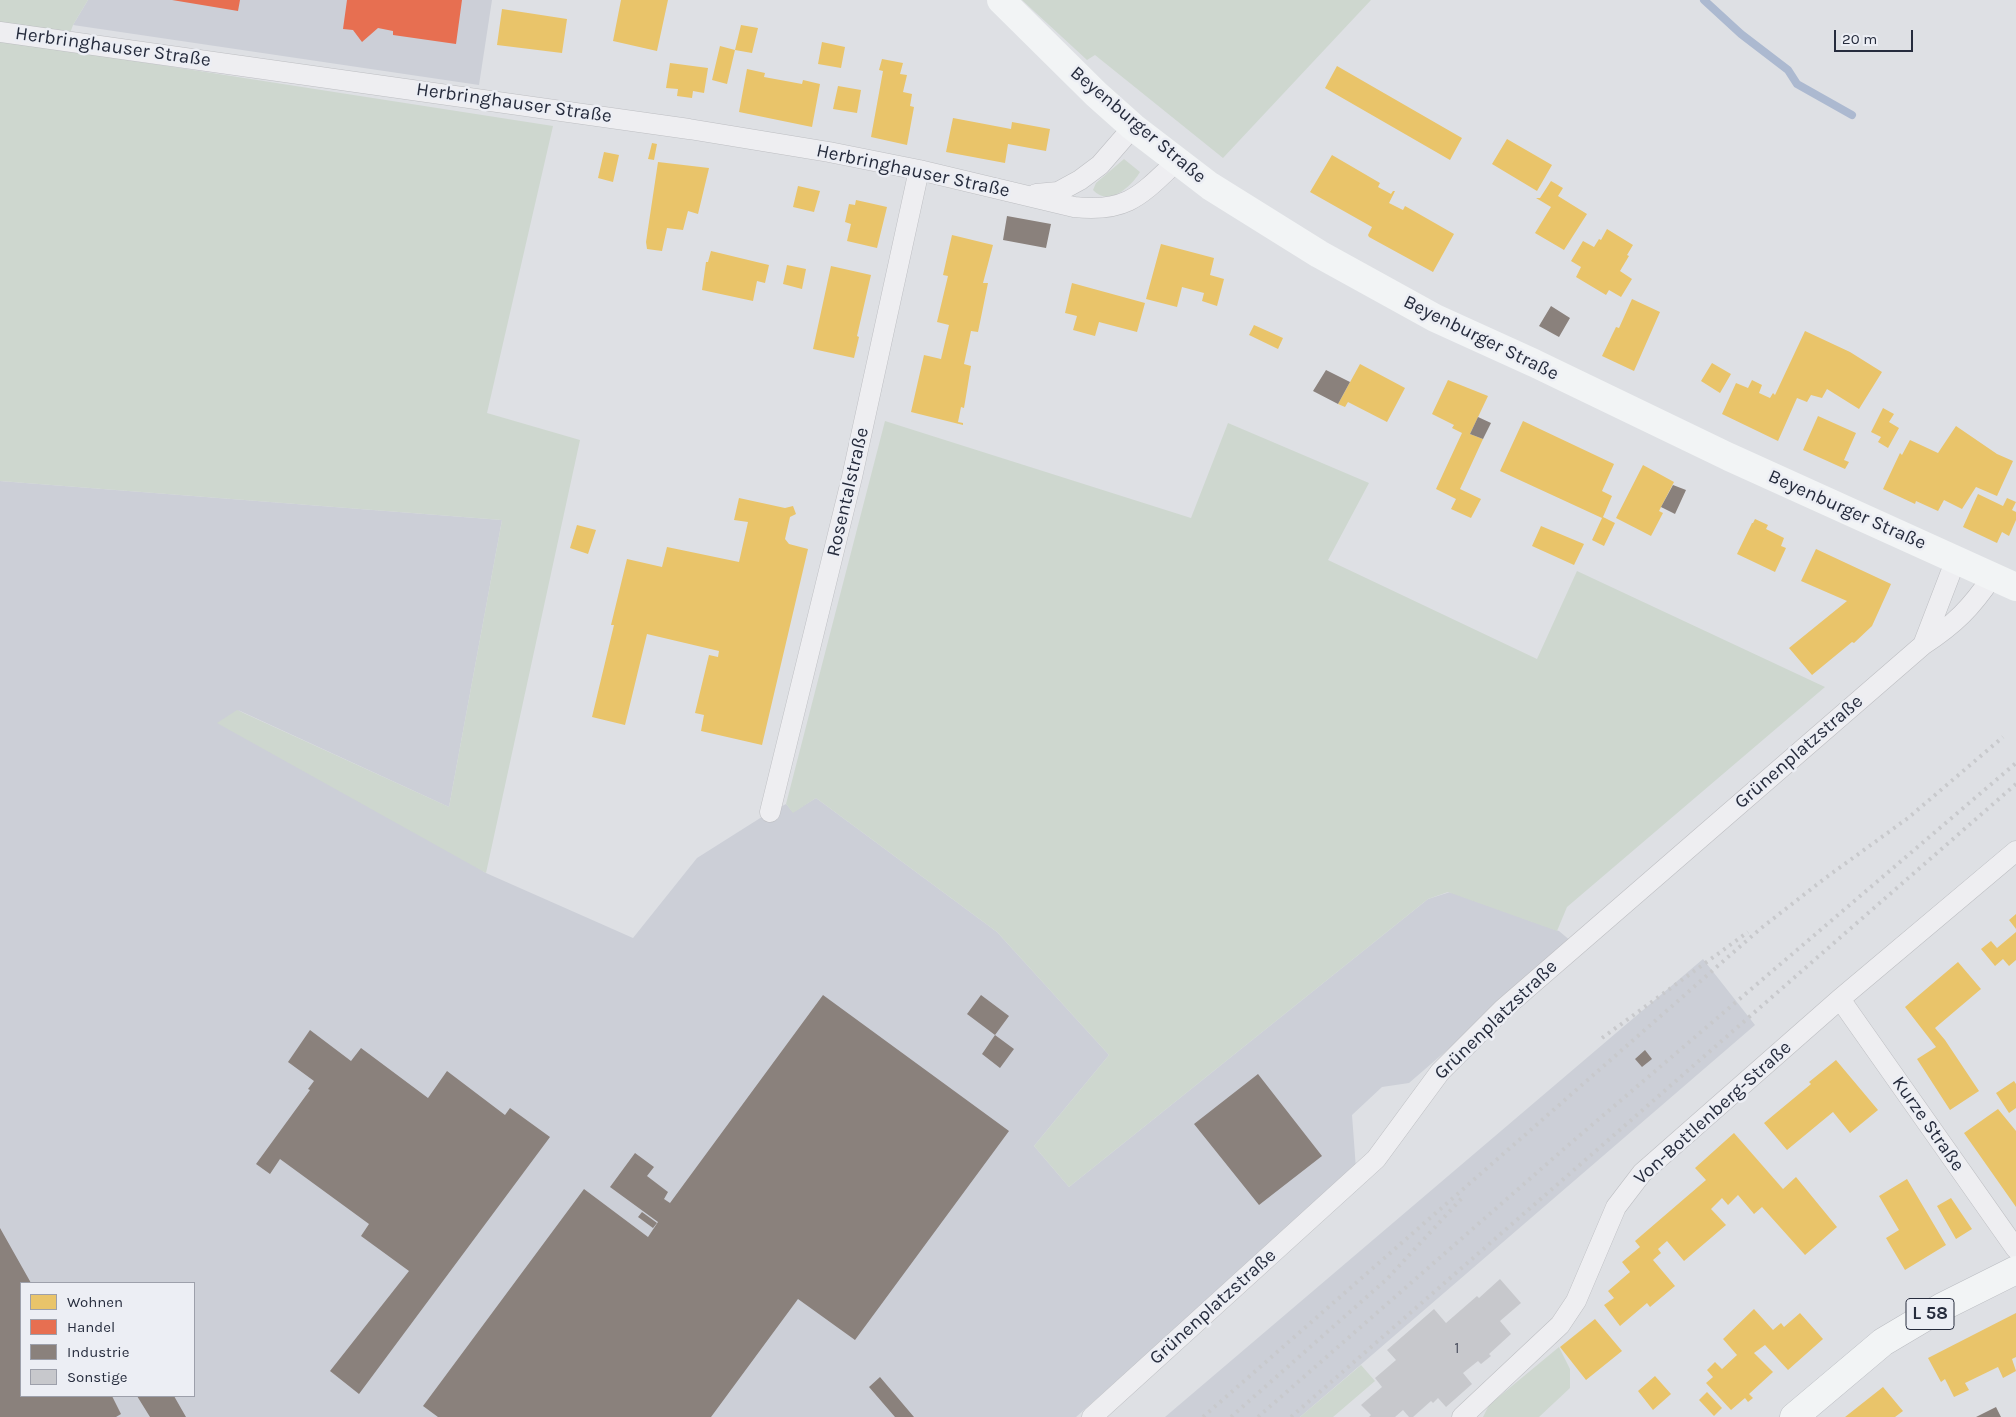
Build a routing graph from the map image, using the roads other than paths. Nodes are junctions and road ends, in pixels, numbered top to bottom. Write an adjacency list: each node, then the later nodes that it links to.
1 (1001, 0): 3 (main road, Beyenburger Straße)
2 (0, 32): 5 (street, Herbringhauser Straße)
3 (1134, 127): 4 (main road, Beyenburger Straße); 6 (street, Herbringhauser Straße)
4 (1177, 161): 6 (street, Herbringhauser Straße); 7 (main road, Beyenburger Straße)
5 (919, 170): 6 (street, Herbringhauser Straße); 10 (street, Rosentalstraße)
6 (1024, 196)
7 (1956, 560): 8 (main road, Beyenburger Straße); 9 (street, Grünenplatzstraße)
8 (2004, 582): 9 (street, Grünenplatzstraße)
9 (1923, 645): 15 (street, Grünenplatzstraße)
10 (770, 812)
11 (2016, 850): 12 (street, Von-Bottlenberg-Straße)
12 (1840, 999): 13 (street, Kurze Straße); 16 (street, Von-Bottlenberg-Straße)
13 (2016, 1249)
14 (2016, 1270): 17 (main road, L 58)
15 (1092, 1417)
16 (1462, 1417)
17 (1794, 1417)

